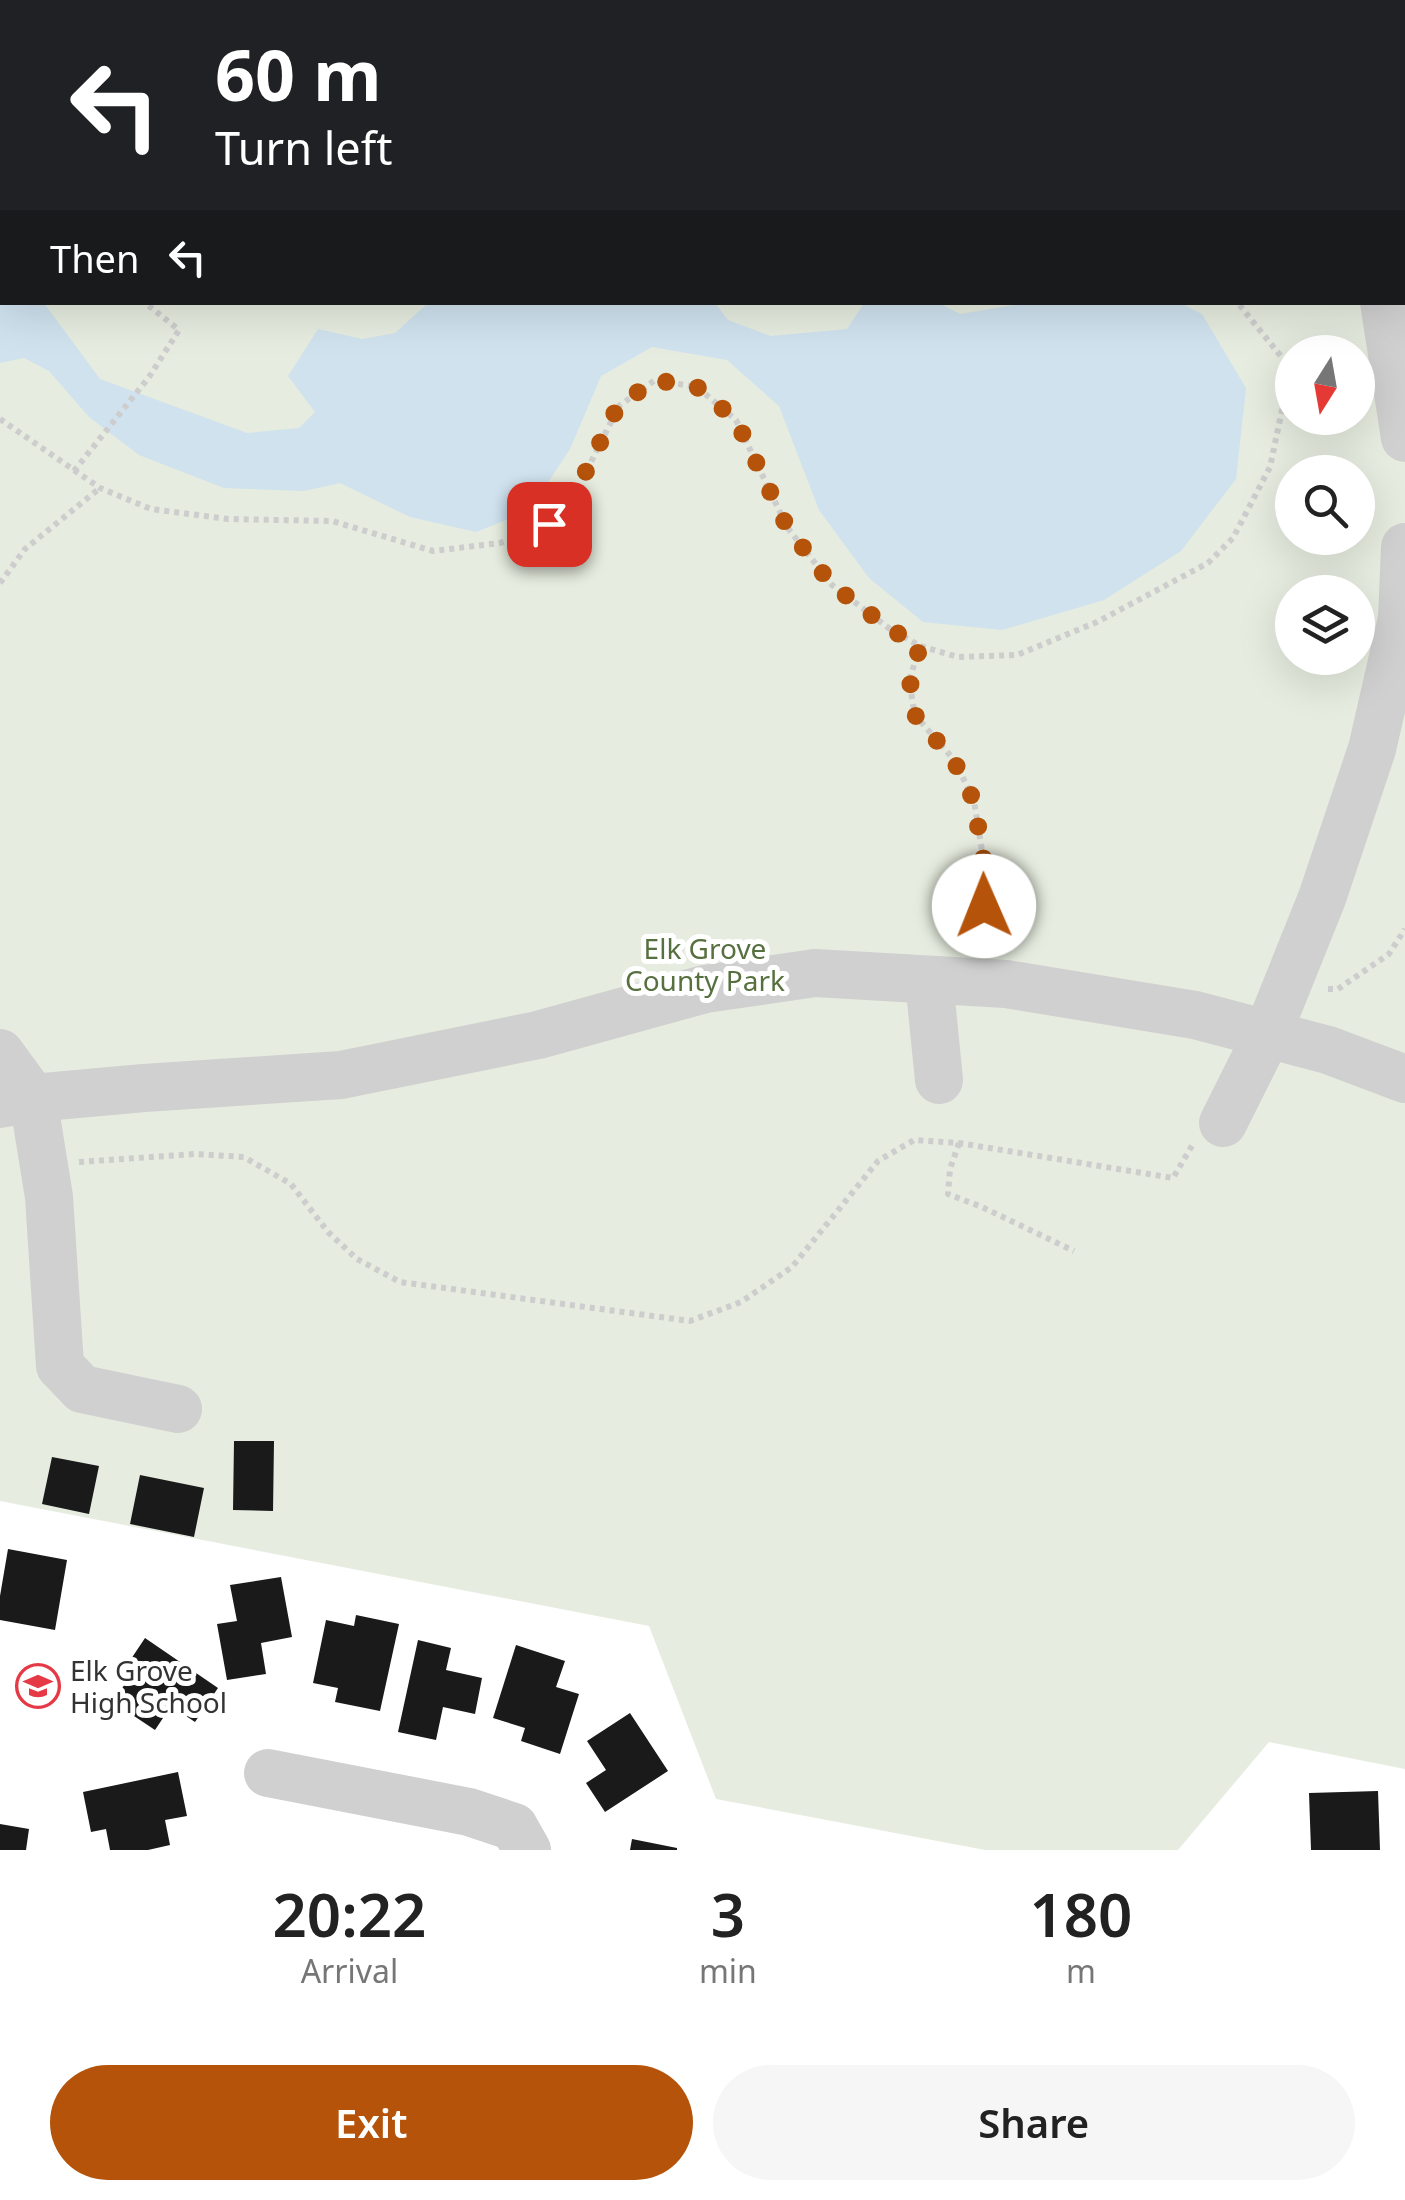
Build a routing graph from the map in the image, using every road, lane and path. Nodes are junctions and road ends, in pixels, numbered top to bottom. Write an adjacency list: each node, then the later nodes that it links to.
1 (148, 305): 6 (path)
2 (1238, 305): 10 (path)
3 (1384, 305): 5 (street)
4 (0, 420): 6 (path)
5 (1405, 438)
6 (74, 471): 7 (path)
7 (100, 488): 9 (path); 10 (path)
8 (1405, 548): 14 (street)
9 (0, 583)
10 (920, 646): 13 (path)
11 (1405, 929): 14 (path)
12 (929, 980): 13 (street); 18 (street); 19 (street)
13 (982, 982): 15 (street)
14 (1286, 986): 15 (street)
15 (1267, 1035): 17 (street); 20 (street)
16 (0, 1053): 19 (street)
17 (1405, 1079)
18 (939, 1080)
19 (16, 1101): 22 (street)
20 (1210, 1129): 21 (path)
21 (959, 1144): 22 (path); 23 (path)
22 (44, 1164): 24 (street)
23 (1074, 1251)
24 (178, 1409)
25 (268, 1773): 26 (street)
26 (527, 1850)

